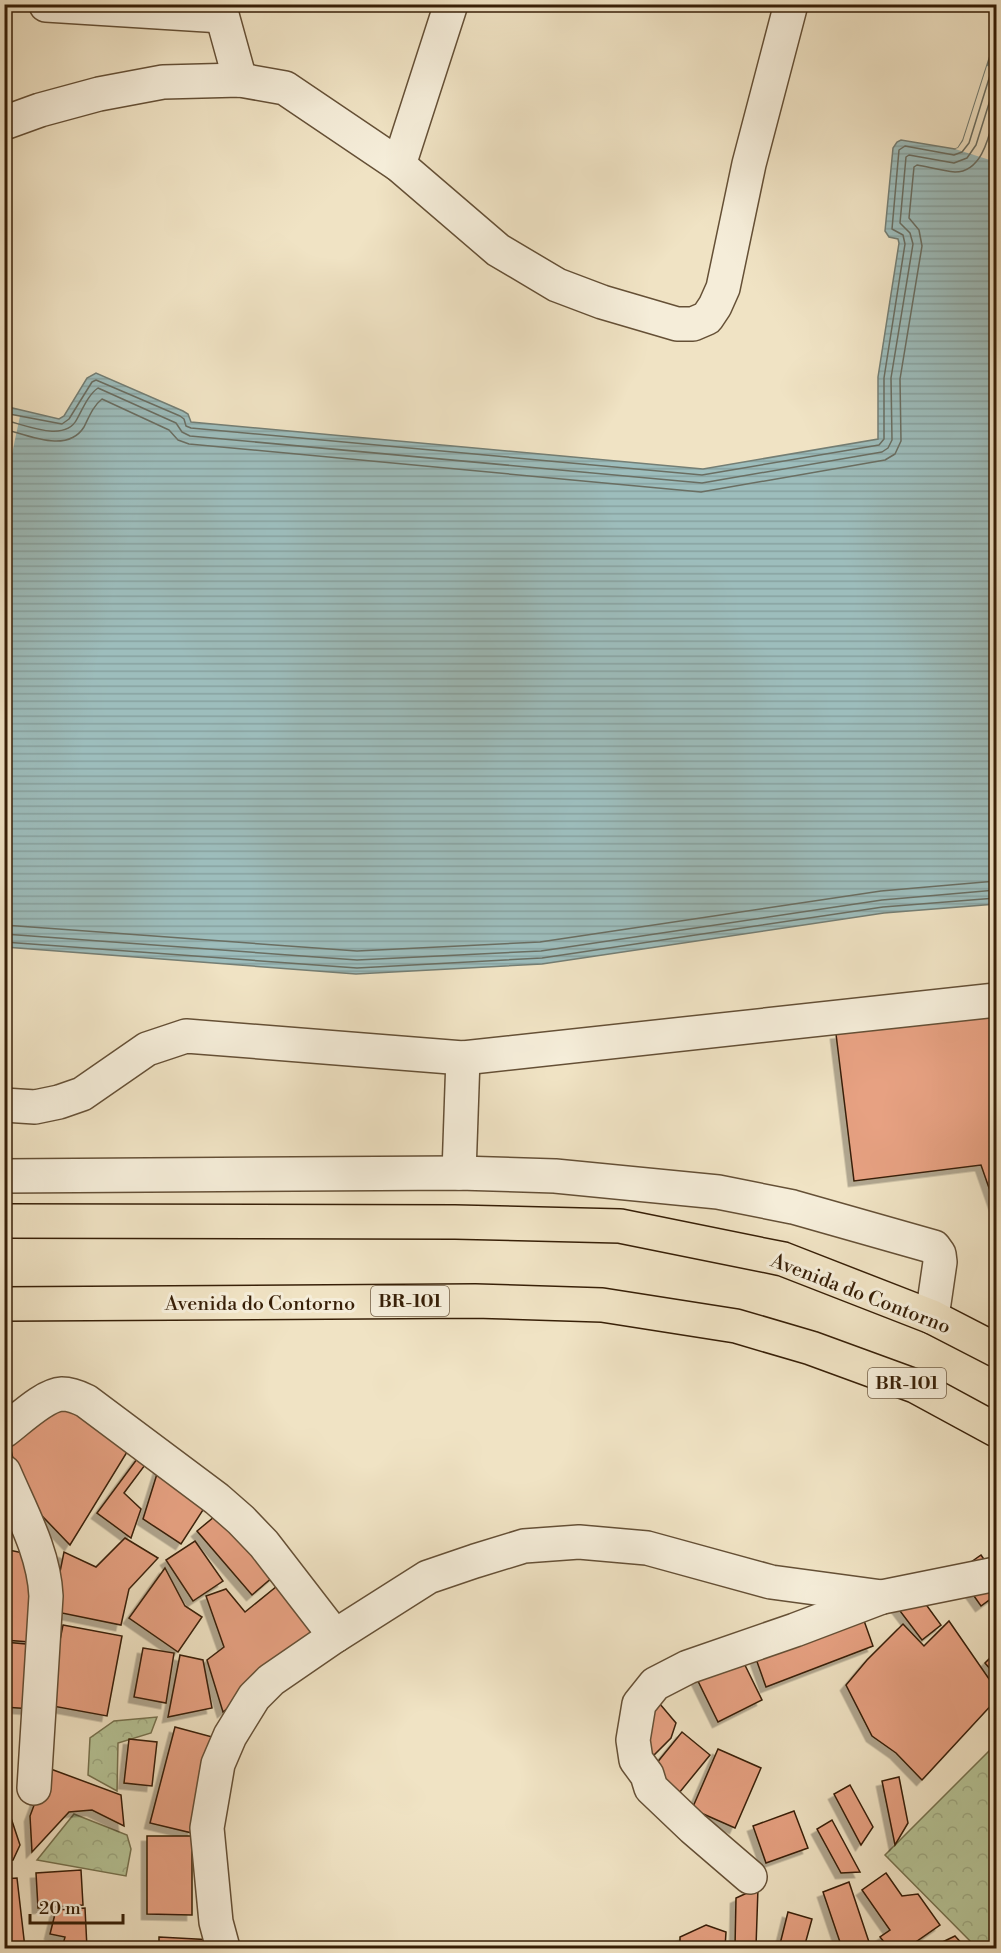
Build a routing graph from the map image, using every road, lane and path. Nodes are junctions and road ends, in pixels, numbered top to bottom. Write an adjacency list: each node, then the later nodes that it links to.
1 (451, 4): 7 (street)
2 (791, 4): 7 (street)
3 (46, 5): 4 (street)
4 (221, 10): 5 (street)
5 (240, 80): 6 (street); 7 (street)
6 (4, 123)
7 (399, 165)
8 (996, 1000): 9 (street)
9 (463, 1058): 10 (street); 11 (street)
10 (4, 1105)
11 (459, 1173): 12 (street); 15 (street)
12 (4, 1176)
13 (4, 1221): 15 (highway, Avenida do Contorno)
14 (4, 1304): 17 (highway, Avenida do Contorno / BR-101)
15 (932, 1317): 16 (highway, Avenida do Contorno)
16 (996, 1350)
17 (996, 1430)
18 (4, 1431): 22 (street)
19 (4, 1472): 23 (street)
20 (996, 1574): 21 (street)
21 (882, 1597): 22 (street); 24 (street)
22 (335, 1636): 25 (street)
23 (34, 1788)
24 (750, 1877)
25 (223, 1948)

